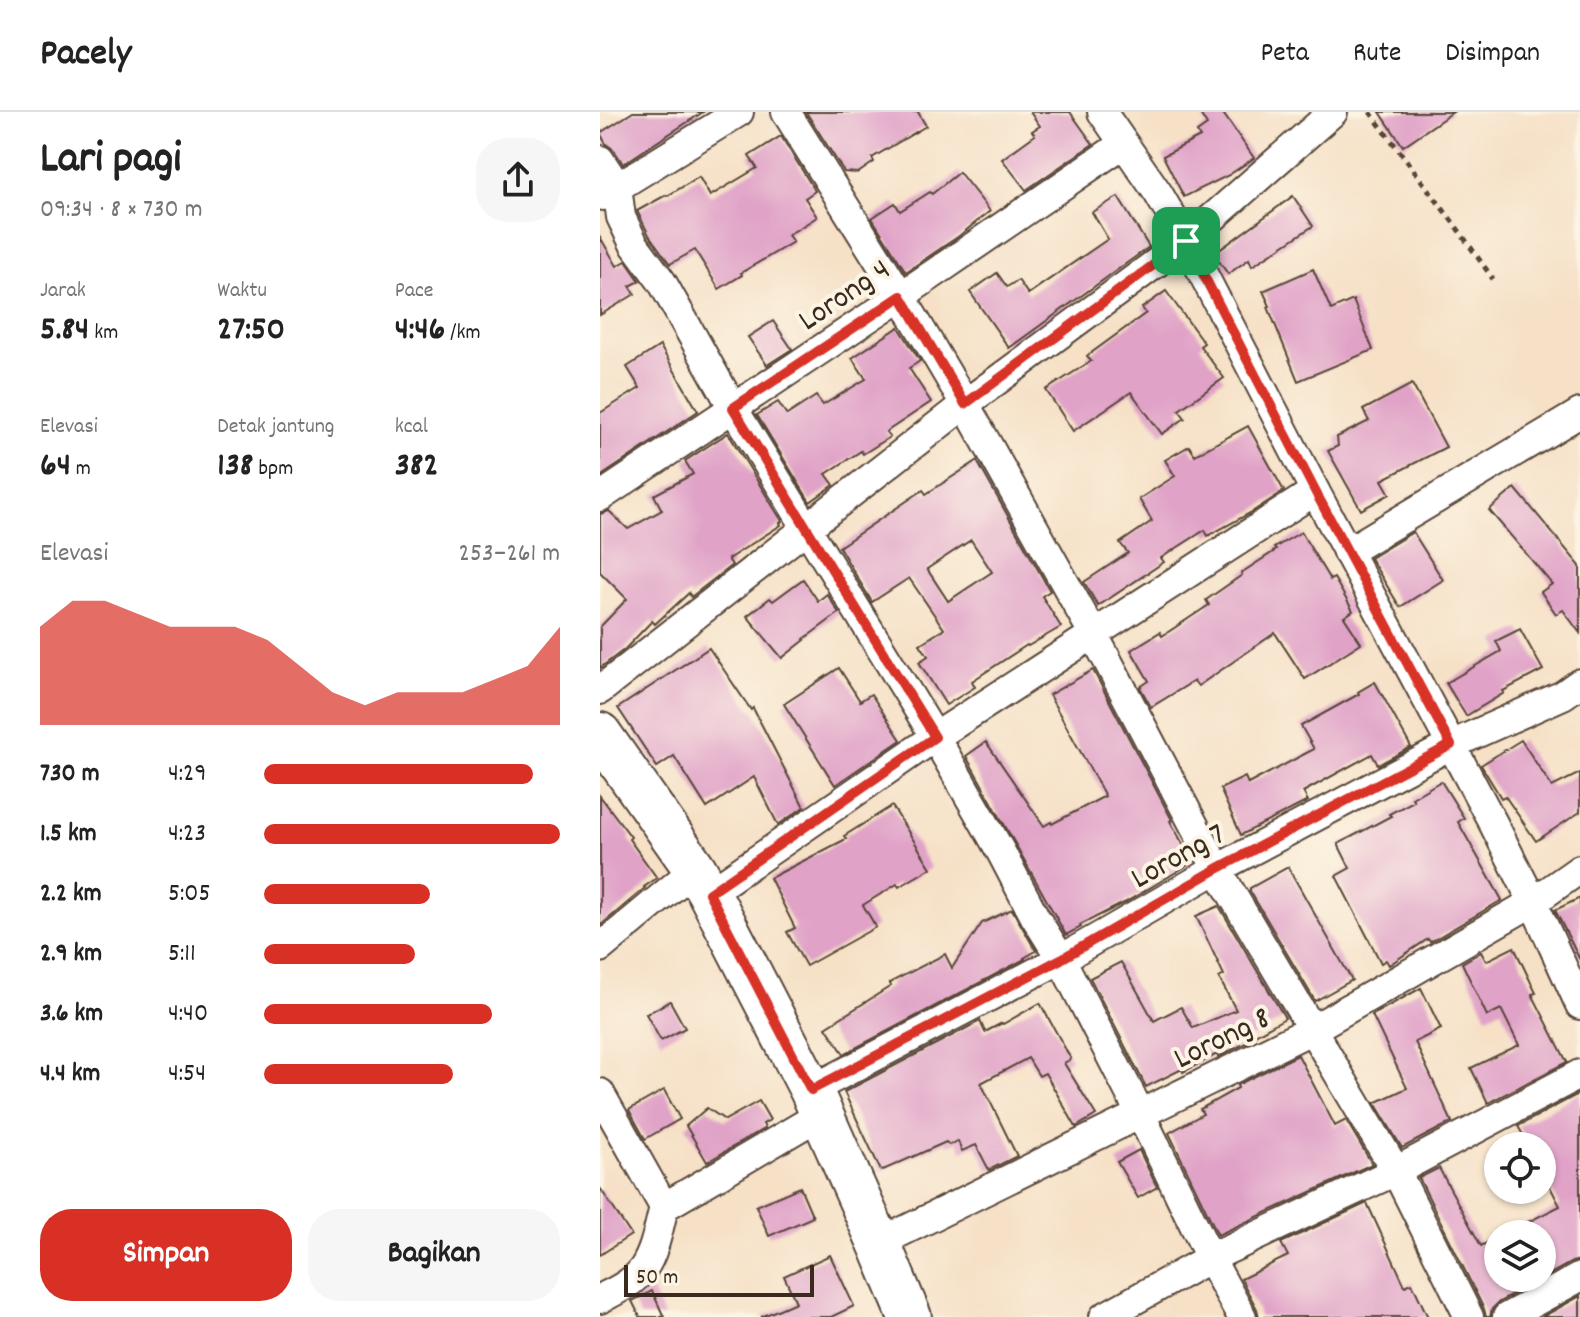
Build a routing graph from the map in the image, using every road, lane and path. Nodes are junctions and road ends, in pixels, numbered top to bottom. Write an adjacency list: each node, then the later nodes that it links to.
1 (739, 112): 8 (street)
2 (786, 112): 11 (street)
3 (1102, 112): 6 (street)
4 (1333, 112): 9 (street)
5 (1370, 112): 10 (path)
6 (1123, 144): 9 (street); 11 (street, Lorong 4)
7 (600, 160): 8 (street)
8 (608, 192): 13 (street)
9 (1186, 241): 12 (street); 15 (street)
10 (1493, 279)
11 (901, 296): 12 (street); 13 (street, Lorong 4)
12 (965, 404): 17 (street); 19 (street)
13 (733, 408): 16 (street, Lorong 4); 17 (street)
14 (1580, 413): 18 (street)
15 (1315, 491): 18 (street); 19 (street)
16 (600, 497)
17 (807, 529): 21 (street); 23 (street)
18 (1347, 552): 24 (street)
19 (1094, 635): 23 (street); 25 (street)
20 (1580, 683): 24 (street, Lorong 7)
21 (600, 690)
22 (600, 734): 27 (main road)
23 (935, 737): 27 (street); 30 (street)
24 (1451, 745): 25 (street, Lorong 7); 28 (street)
25 (1217, 869): 30 (street, Lorong 7); 32 (street)
26 (1580, 869): 28 (street, Lorong 8)
27 (702, 881): 29 (street); 35 (main road)
28 (1533, 902): 31 (street); 32 (street, Lorong 8)
29 (600, 948)
30 (1061, 959): 35 (street, Lorong 7); 36 (street)
31 (1580, 1005)
32 (1313, 1029): 36 (street, Lorong 8); 37 (street)
33 (1580, 1074): 37 (street)
34 (600, 1093): 38 (street)
35 (815, 1102): 38 (street, Lorong 7); 39 (main road)
36 (1140, 1113): 39 (street, Lorong 8); 40 (street)
37 (1396, 1171): 40 (street); 46 (street)
38 (664, 1207): 42 (street)
39 (879, 1243): 43 (main road)
40 (1210, 1258): 44 (street); 45 (street)
41 (1580, 1277): 47 (street)
42 (600, 1299)
43 (910, 1317)
44 (1104, 1317)
45 (1242, 1317)
46 (1469, 1317)
47 (1507, 1317)

